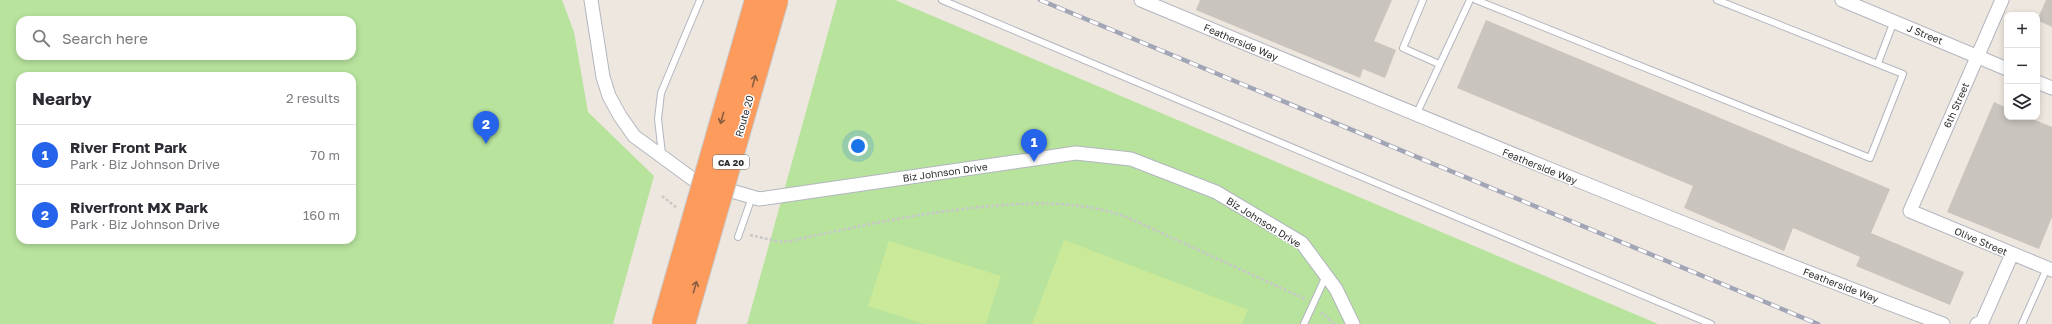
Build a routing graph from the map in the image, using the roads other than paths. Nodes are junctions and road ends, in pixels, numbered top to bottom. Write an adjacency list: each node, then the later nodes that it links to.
1 (591, 0): 21 (street, Biz Johnson Drive)
2 (700, 0): 21 (lane)
3 (756, 0): 28 (highway, Route 20 / CA 20, one-way to 28, bridge)
4 (777, 0): 29 (highway, Route 20 / CA 20, one-way to 4, bridge)
5 (942, 0): 32 (lane)
6 (1140, 0): 20 (street, Featherside Way)
7 (1423, 0): 16 (lane)
8 (1470, 0): 16 (lane)
9 (1476, 0): 15 (lane)
10 (1717, 0): 15 (lane)
11 (1842, 0): 13 (street, J Street)
12 (2002, 0): 14 (street, 6th Street)
13 (1894, 21): 14 (street, J Street); 15 (lane)
14 (1977, 56): 17 (street, J Street); 23 (street, 6th Street)
15 (1878, 63)
16 (1439, 64): 20 (lane)
17 (2004, 68)
18 (2040, 83): 19 (street)
19 (2052, 88)
20 (1416, 115): 33 (street, Featherside Way)
21 (662, 157): 22 (street, Biz Johnson Drive)
22 (752, 197): 24 (lane); 27 (street, Biz Johnson Drive)
23 (1910, 211): 25 (street, Olive Street)
24 (739, 234)
25 (2012, 254): 26 (street, Olive Street); 34 (street)
26 (2051, 269): 35 (lane)
27 (1326, 276): 30 (lane); 31 (street, Biz Johnson Drive)
28 (663, 324)
29 (684, 324)
30 (1304, 324)
31 (1353, 324)
32 (1712, 324)
33 (1943, 324)
34 (1977, 324)
35 (2022, 324)

